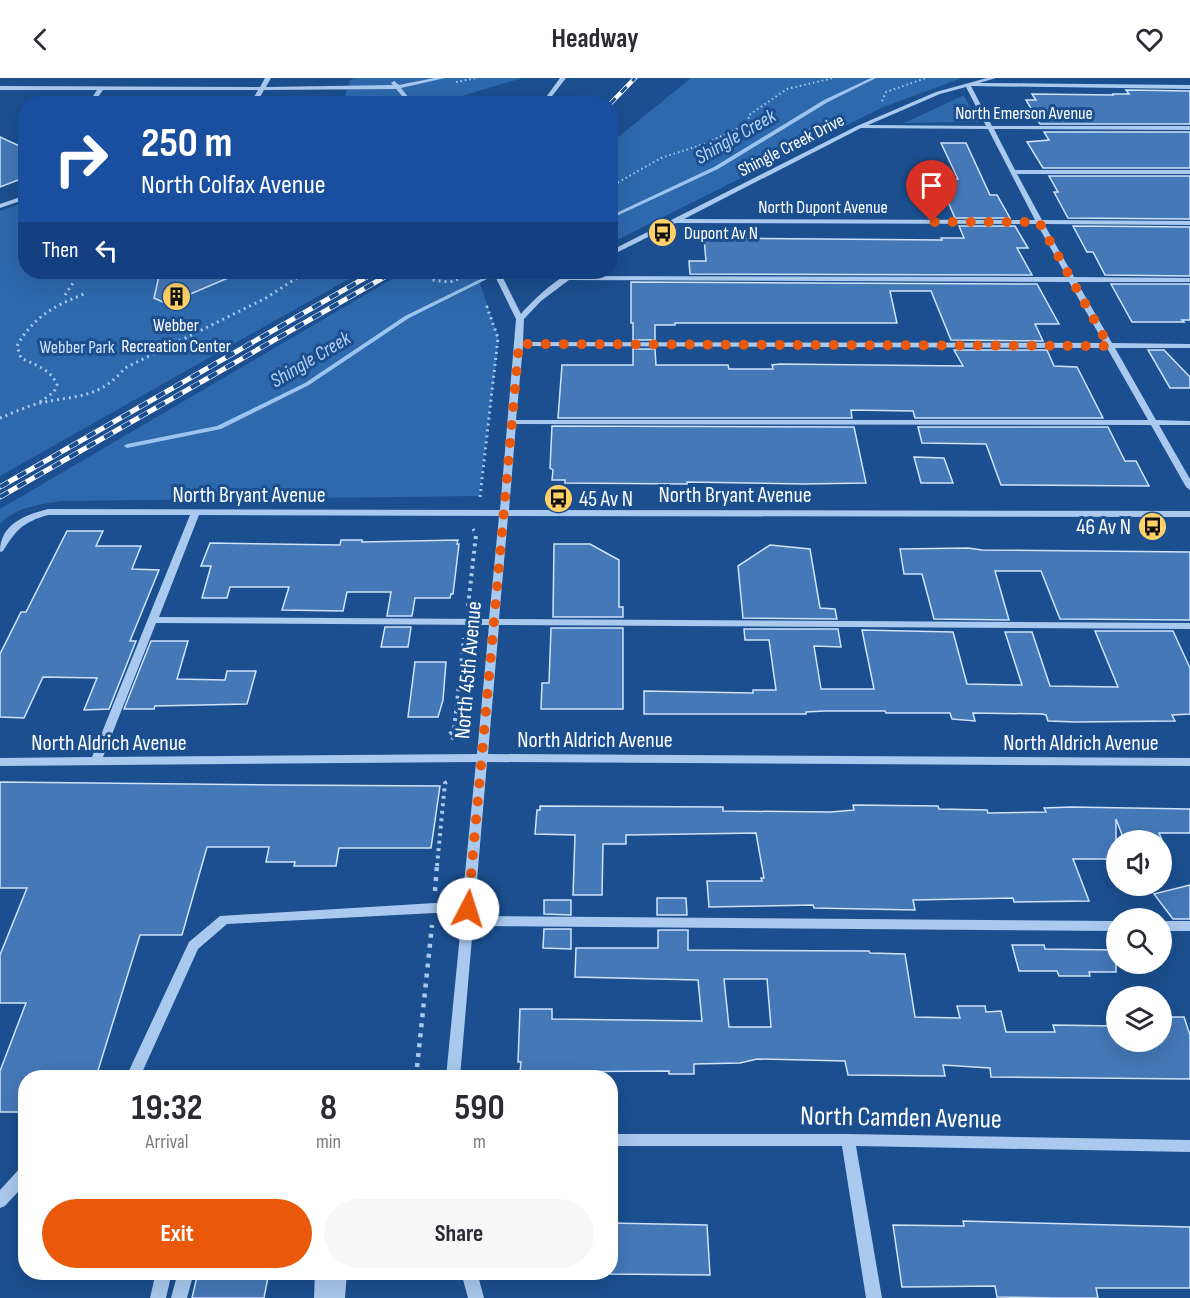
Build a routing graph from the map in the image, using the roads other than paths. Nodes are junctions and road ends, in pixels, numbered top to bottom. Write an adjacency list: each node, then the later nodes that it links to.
1 (267, 78): 13 (street)
2 (416, 78): 7 (street)
3 (442, 78): 7 (street)
4 (563, 78): 17 (street)
5 (993, 78): 8 (street, Shingle Creek Drive)
6 (150, 83): 12 (street)
7 (395, 84): 13 (street); 16 (street)
8 (968, 85): 9 (street); 18 (street, Shingle Creek Drive); 19 (street)
9 (1190, 87)
10 (0, 88): 11 (street)
11 (101, 89): 12 (street); 14 (street)
12 (145, 89): 13 (street)
13 (262, 89): 15 (street)
14 (96, 96)
15 (258, 96)
16 (405, 96)
17 (549, 96)
18 (859, 127): 19 (street, North Emerson Avenue); 25 (street, Shingle Creek Drive)
19 (991, 128): 20 (street, North Emerson Avenue); 21 (street)
20 (1190, 128)
21 (1013, 172): 22 (street); 26 (street)
22 (1190, 172)
23 (18, 199): 24 (street)
24 (0, 205)
25 (673, 222): 26 (street, North Dupont Avenue); 28 (street, Shingle Creek Drive)
26 (1039, 222): 27 (street, North Dupont Avenue); 32 (street)
27 (1190, 223)
28 (618, 251)
29 (618, 278): 32 (street)
30 (500, 279): 34 (street, North 45th Avenue)
31 (565, 279): 34 (street)
32 (1072, 279): 33 (street); 36 (street)
33 (1190, 280)
34 (520, 319): 35 (street, North 45th Avenue)
35 (519, 344): 36 (street); 38 (street, North 45th Avenue)
36 (1109, 346): 37 (street); 39 (street)
37 (1190, 346)
38 (512, 422): 39 (street); 43 (street, North 45th Avenue)
39 (1154, 423): 40 (street); 41 (street)
40 (1190, 423)
41 (1190, 487)
42 (195, 513): 43 (street, North Bryant Avenue); 45 (street, North Bryant Avenue); 46 (street)
43 (503, 513): 44 (street, North Bryant Avenue); 47 (street, North 45th Avenue)
44 (1190, 514)
45 (0, 549)
46 (153, 620): 47 (street); 51 (street)
47 (494, 622): 48 (street); 49 (street, North 45th Avenue)
48 (1190, 626)
49 (482, 758): 51 (street, North Aldrich Avenue); 52 (street, North Aldrich Avenue); 53 (street, North 45th Avenue)
50 (0, 762): 51 (street, North Aldrich Avenue)
51 (96, 762)
52 (1190, 762)
53 (467, 915): 54 (street); 57 (street); 58 (street, North 45th Avenue)
54 (1106, 926)
55 (1172, 926): 56 (street)
56 (1190, 926)
57 (136, 1070)
58 (454, 1070)
59 (618, 1140): 60 (street, North Camden Avenue)
60 (848, 1140): 61 (street, North Camden Avenue); 74 (street)
61 (1190, 1146)
62 (18, 1181): 63 (street)
63 (0, 1201)
64 (162, 1280): 69 (street)
65 (184, 1280): 70 (street)
66 (323, 1280): 71 (street)
67 (338, 1280): 72 (street)
68 (471, 1280): 73 (street)
69 (158, 1298)
70 (179, 1298)
71 (322, 1298)
72 (337, 1298)
73 (476, 1298)
74 (874, 1298)

